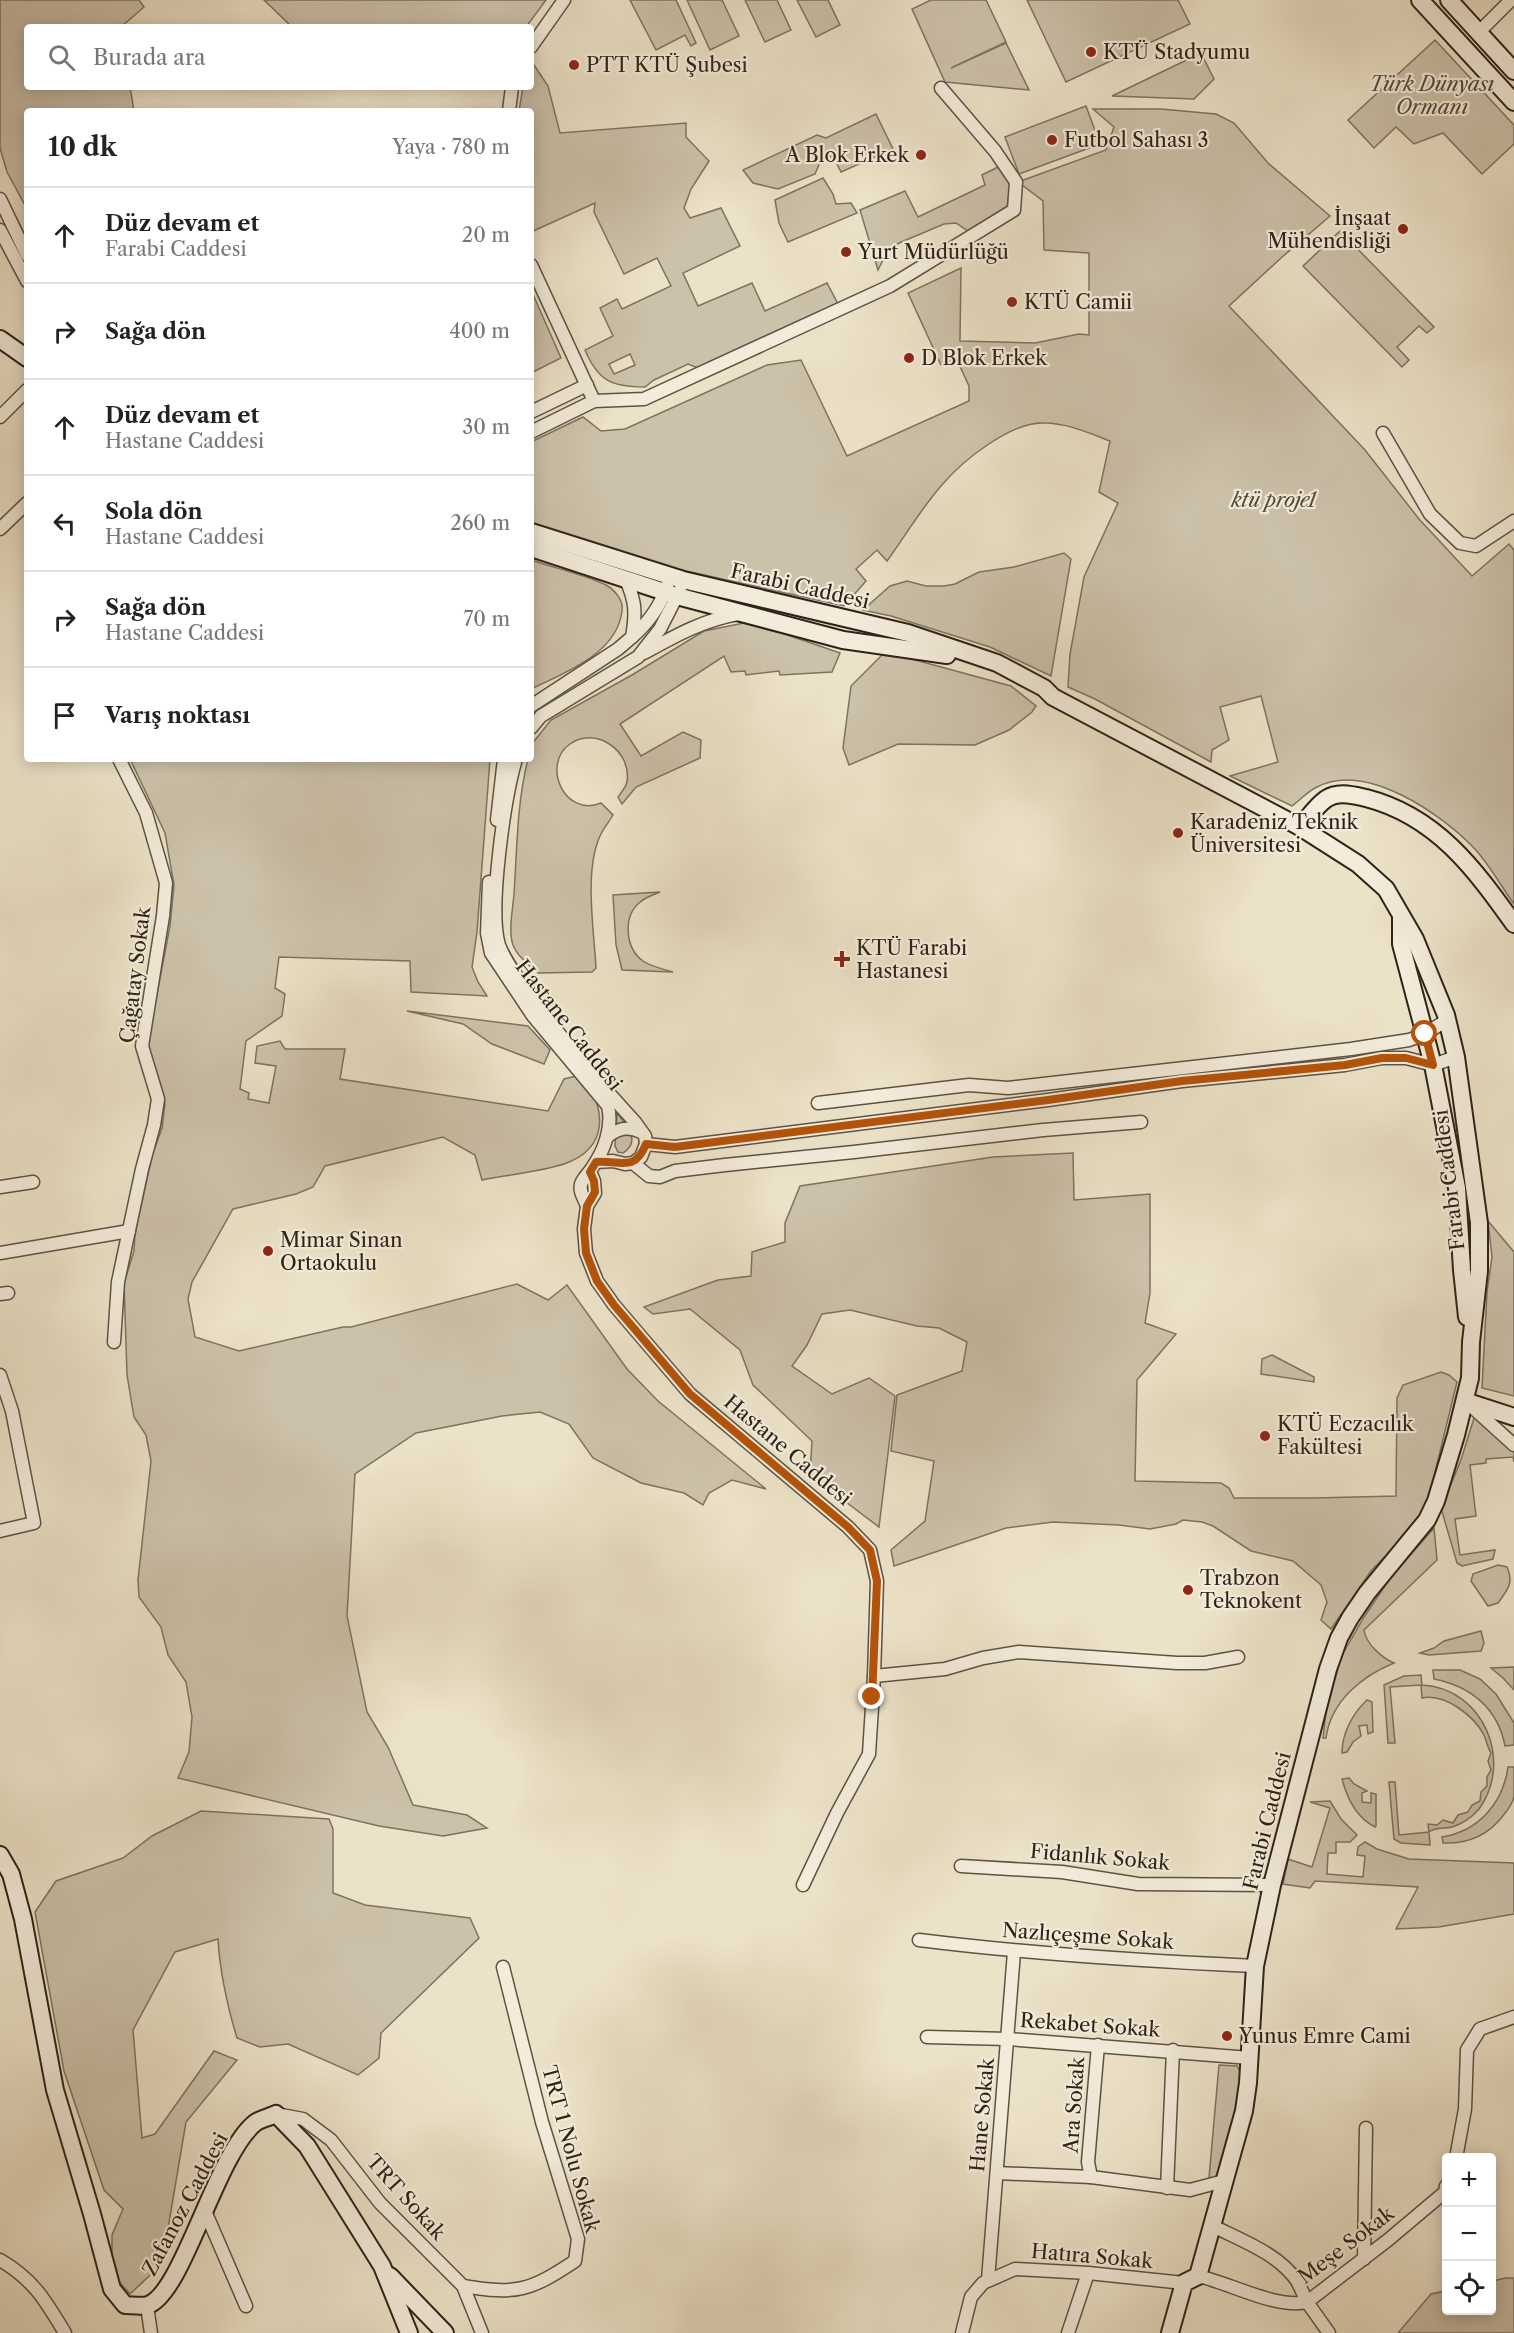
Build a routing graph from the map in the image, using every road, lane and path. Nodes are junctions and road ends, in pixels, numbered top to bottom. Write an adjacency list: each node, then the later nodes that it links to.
1 (564, 0): 6 (street)
2 (1420, 0): 10 (street)
3 (1449, 0): 5 (street)
4 (1511, 0): 5 (street)
5 (1478, 33): 7 (street)
6 (534, 42)
7 (1514, 71)
8 (941, 88): 21 (street)
9 (512, 90): 11 (street)
10 (1514, 102)
11 (509, 108)
12 (0, 200): 14 (street)
13 (0, 230): 16 (street)
14 (24, 249)
15 (534, 271): 19 (street)
16 (24, 275)
17 (0, 339): 18 (street)
18 (24, 356)
19 (587, 385): 21 (street); 22 (street)
20 (24, 393): 23 (street)
21 (594, 401): 24 (street)
22 (534, 411)
23 (0, 417)
24 (534, 431)
25 (1383, 433): 27 (street)
26 (24, 506): 28 (street)
27 (1514, 521)
28 (0, 529)
29 (534, 533): 32 (street, Farabi Caddesi)
30 (534, 549): 31 (street, Farabi Caddesi)
31 (626, 580): 32 (street, Farabi Caddesi); 36 (street)
32 (674, 586): 33 (street, Farabi Caddesi); 34 (street, Farabi Caddesi); 36 (street); 39 (street)
33 (744, 613): 37 (street, Farabi Caddesi); 39 (street)
34 (848, 620): 35 (street, Farabi Caddesi); 37 (street)
35 (875, 625): 38 (street); 40 (street, Farabi Caddesi)
36 (632, 637): 41 (street)
37 (843, 640): 38 (street, Farabi Caddesi)
38 (869, 644): 40 (street, Farabi Caddesi)
39 (638, 657): 42 (street)
40 (1053, 697): 46 (street, Farabi Caddesi)
41 (534, 704)
42 (534, 724)
43 (120, 762): 63 (street, Çağatay Sokak)
44 (504, 762): 56 (street, Hastane Caddesi)
45 (515, 762): 55 (street, Hastane Caddesi)
46 (1300, 827): 47 (street, Farabi Caddesi); 48 (street)
47 (1401, 918): 49 (street, Farabi Caddesi); 50 (street, Farabi Caddesi)
48 (1514, 924)
49 (1447, 1020): 50 (street); 51 (street, Farabi Caddesi)
50 (1425, 1034): 52 (street, Farabi Caddesi); 53 (street)
51 (1456, 1057): 52 (street); 66 (street, Farabi Caddesi)
52 (1433, 1065): 57 (street); 66 (street, Farabi Caddesi)
53 (818, 1102)
54 (1141, 1122): 59 (street)
55 (641, 1132): 56 (street); 57 (street, Hastane Caddesi)
56 (605, 1142): 58 (street); 60 (street, Hastane Caddesi)
57 (646, 1144): 59 (street)
58 (613, 1161): 59 (street); 60 (street)
59 (633, 1163)
60 (593, 1167): 73 (street, Hastane Caddesi)
61 (33, 1182): 62 (street)
62 (0, 1187)
63 (129, 1230): 64 (street); 65 (street, Çağatay Sokak)
64 (0, 1253)
65 (114, 1342)
66 (1471, 1342): 68 (street, Farabi Caddesi)
67 (0, 1375): 71 (street)
68 (1465, 1401): 69 (street); 70 (street); 77 (street, Farabi Caddesi)
69 (1514, 1416)
70 (1514, 1445)
71 (0, 1531)
72 (1238, 1657): 73 (street)
73 (874, 1676): 76 (street, Hastane Caddesi)
74 (0, 1855): 106 (street, Zafanoz Caddesi)
75 (962, 1866): 77 (street, Fidanlık Sokak)
76 (803, 1885)
77 (1272, 1885): 80 (street, Farabi Caddesi)
78 (919, 1940): 79 (street, Nazlıçeşme Sokak)
79 (1014, 1952): 80 (street, Nazlıçeşme Sokak); 84 (street, Hane Sokak)
80 (1256, 1966): 87 (street, Farabi Caddesi)
81 (503, 1967): 104 (street, TRT 1 Nolu Sokak)
82 (1514, 2017): 90 (street)
83 (927, 2037): 84 (street, Rekabet Sokak)
84 (1008, 2039): 85 (street, Rekabet Sokak); 91 (street, Hane Sokak)
85 (1098, 2045): 86 (street, Rekabet Sokak); 92 (street, Ara Sokak)
86 (1173, 2050): 87 (street, Rekabet Sokak); 94 (street)
87 (1250, 2058): 93 (street, Farabi Caddesi)
88 (276, 2114): 96 (street, Zafanoz Caddesi); 100 (street); 104 (street, TRT Sokak)
89 (1366, 2128): 98 (street)
90 (1457, 2153)
91 (997, 2173): 92 (street); 103 (street, Hane Sokak)
92 (1091, 2177): 94 (street, Ara Sokak)
93 (1224, 2181): 94 (street, Ara Sokak); 97 (street, Farabi Caddesi)
94 (1167, 2188)
95 (1442, 2194): 98 (street, Meşe Sokak)
96 (205, 2211): 106 (street, Zafanoz Caddesi); 107 (street)
97 (1211, 2225): 102 (street, Farabi Caddesi); 105 (street, Meşe Sokak)
98 (1364, 2259): 105 (street, Meşe Sokak)
99 (0, 2260): 108 (street)
100 (382, 2266): 110 (street); 111 (street)
101 (1088, 2273): 102 (street, Hatıra Sokak); 103 (street, Hatıra Sokak); 114 (street)
102 (1191, 2279): 105 (street, Hatıra Sokak); 115 (street, Farabi Caddesi)
103 (988, 2280): 113 (street, Hatıra Sokak)
104 (463, 2286): 112 (street, TRT Sokak)
105 (1307, 2302): 116 (street)
106 (147, 2306): 109 (street)
107 (246, 2306)
108 (64, 2333)
109 (151, 2333)
110 (409, 2333)
111 (445, 2333)
112 (482, 2333)
113 (962, 2333)
114 (1068, 2333)
115 (1170, 2333)
116 (1329, 2333)

